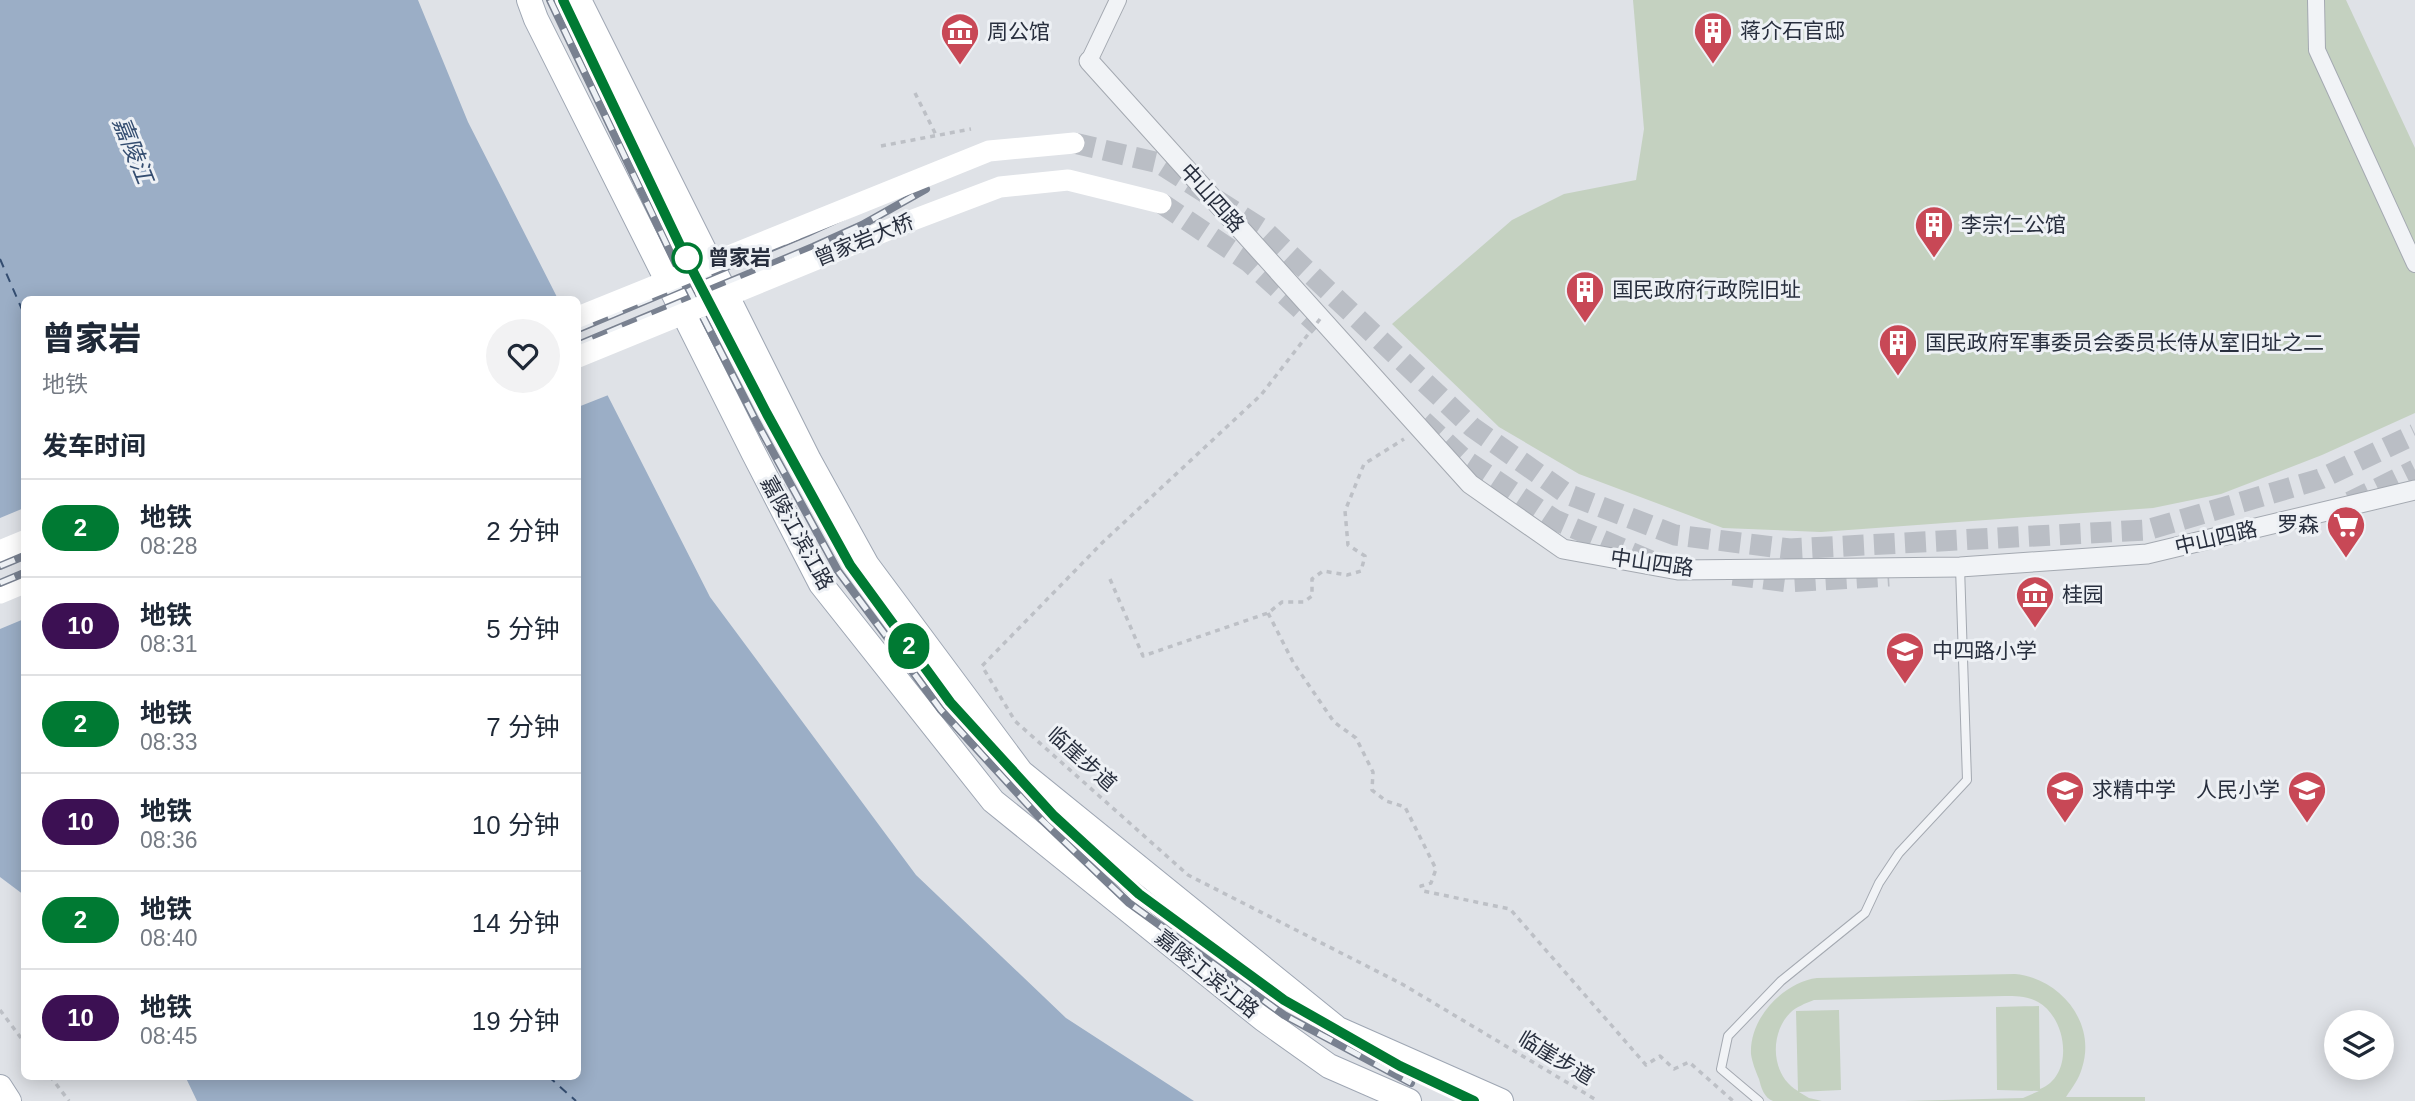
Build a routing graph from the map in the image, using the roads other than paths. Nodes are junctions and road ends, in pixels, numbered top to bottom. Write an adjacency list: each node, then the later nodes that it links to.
1 (528, 0): 19 (main road, 嘉陵江滨江路)
2 (579, 0): 20 (main road, 嘉陵江滨江路)
3 (1118, 0): 5 (street)
4 (2316, 0): 8 (street)
5 (1089, 61): 14 (street, 中山四路)
6 (1074, 143): 9 (main road, 曾家岩大桥, bridge)
7 (1160, 203): 10 (main road, 曾家岩大桥, bridge)
8 (2415, 264)
9 (581, 316)
10 (581, 356)
11 (2415, 490): 14 (street, 中山四路)
12 (21, 542): 13 (main road)
13 (0, 551)
14 (1960, 567): 21 (lane)
15 (21, 584): 16 (main road)
16 (0, 593)
17 (0, 1087): 18 (main road)
18 (9, 1101)
19 (1409, 1101)
20 (1501, 1101)
21 (1759, 1101)

